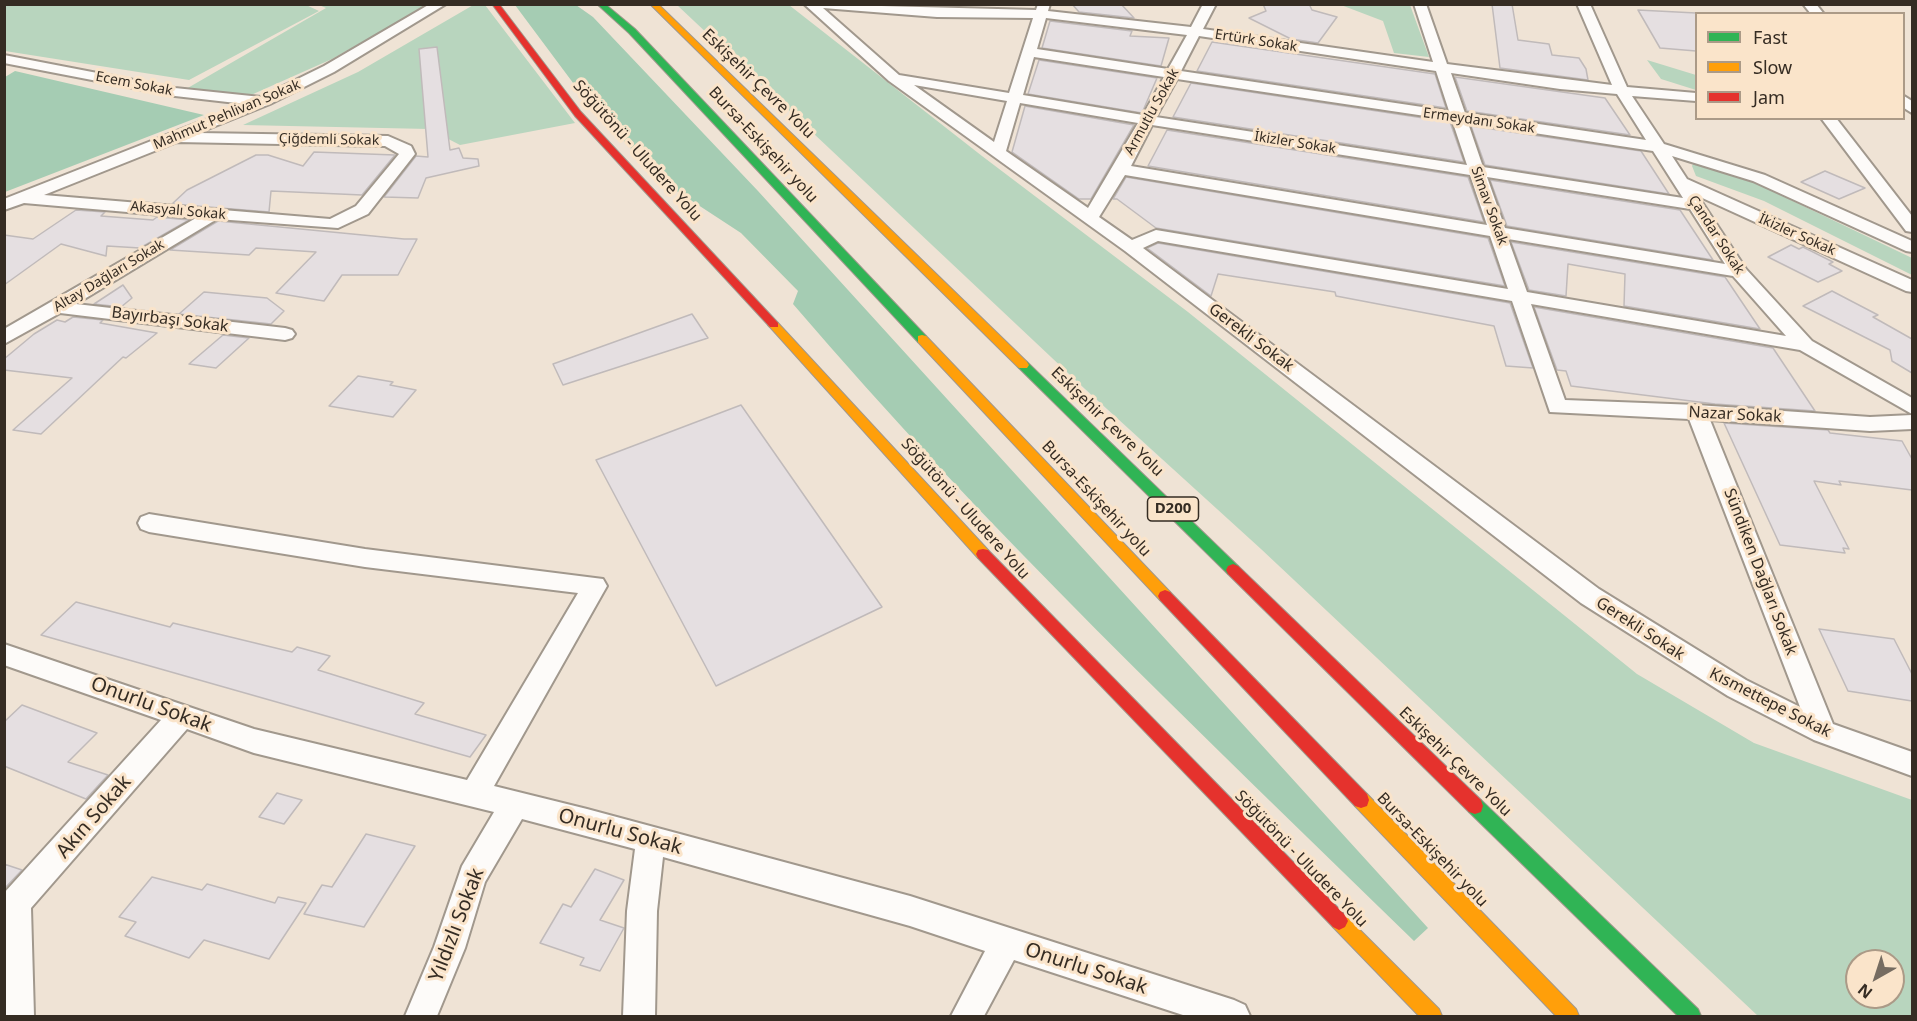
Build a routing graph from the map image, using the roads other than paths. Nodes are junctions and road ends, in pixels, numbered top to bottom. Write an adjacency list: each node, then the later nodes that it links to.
1 (440, 4): 21 (street, Mahmut Pehlivan Sokak)
2 (495, 4): 68 (main road, Söğütönü - Uludere Yolu)
3 (586, 4): 11 (main road)
4 (600, 4): 11 (main road, Bursa-Eskişehir yolu)
5 (653, 4): 70 (main road, Eskişehir Çevre Yolu / D200)
6 (812, 4): 10 (street, Ertürk Sokak); 17 (street, Gerekli Sokak)
7 (1210, 4): 12 (street, Armutlu Sokak)
8 (1420, 4): 15 (street, Simav Sokak)
9 (1583, 4): 18 (street, Çandar Sokak)
10 (1043, 9): 12 (street, Ertürk Sokak); 13 (street)
11 (632, 31): 69 (main road, Bursa-Eskişehir yolu)
12 (1196, 32): 15 (street, Ertürk Sokak); 16 (street, Armutlu Sokak)
13 (1028, 52): 16 (street, Ermeydanı Sokak); 19 (street)
14 (4, 59): 21 (street, Ecem Sokak)
15 (1440, 69): 18 (street, Ertürk Sokak); 22 (street, Simav Sokak)
16 (1173, 74): 22 (street, Ermeydanı Sokak); 23 (street, Armutlu Sokak)
17 (894, 78): 19 (street, İkizler Sokak); 27 (street, Gerekli Sokak)
18 (1622, 91): 20 (street, Ertürk Sokak); 26 (street, Çandar Sokak)
19 (1013, 96): 23 (street, İkizler Sokak); 27 (street)
20 (1695, 97)
21 (265, 101): 25 (street, Mahmut Pehlivan Sokak)
22 (1458, 118): 26 (street, Ermeydanı Sokak); 29 (street, Simav Sokak)
23 (1147, 120): 28 (street, Armutlu Sokak); 29 (street, İkizler Sokak)
24 (1830, 120): 37 (street)
25 (177, 137): 31 (street, Mahmut Pehlivan Sokak); 36 (street, Çiğdemli Sokak)
26 (1659, 147): 30 (street, Çandar Sokak); 39 (street, Ermeydanı Sokak)
27 (998, 152): 35 (street, Gerekli Sokak)
28 (1120, 169): 35 (street, Armutlu Sokak); 38 (street)
29 (1477, 171): 33 (street, İkizler Sokak); 38 (street, Simav Sokak)
30 (1681, 182): 33 (street, Çandar Sokak); 42 (street, İkizler Sokak)
31 (24, 198): 32 (street, Mahmut Pehlivan Sokak); 34 (street, Akasyalı Sokak)
32 (4, 205)
33 (1696, 205): 41 (street, Çandar Sokak)
34 (213, 214): 36 (street, Akasyalı Sokak); 44 (street, Altay Dağları Sokak)
35 (1090, 218): 40 (street, Gerekli Sokak)
36 (332, 224)
37 (1912, 227)
38 (1498, 231): 41 (street); 43 (street, Simav Sokak)
39 (1912, 247)
40 (1131, 248): 43 (street); 54 (street, Gerekli Sokak)
41 (1739, 272): 47 (street, Çandar Sokak)
42 (1912, 287)
43 (1521, 297): 47 (street); 48 (street, Simav Sokak)
44 (56, 308): 45 (street, Bayırbaşı Sokak); 46 (street, Altay Dağları Sokak)
45 (285, 334)
46 (4, 338)
47 (1805, 345): 49 (street, Çandar Sokak)
48 (1557, 407): 50 (street, Nazar Sokak)
49 (1912, 407)
50 (1697, 412): 51 (street, Nazar Sokak); 56 (street, Sündiken Dağları Sokak)
51 (1912, 422)
52 (149, 522): 58 (street)
53 (4, 654): 55 (street, Onurlu Sokak)
54 (1696, 665): 56 (street, Kısmettepe Sokak)
55 (182, 716): 58 (street, Onurlu Sokak); 61 (street, Akın Sokak)
56 (1823, 732): 57 (street, Kısmettepe Sokak)
57 (1912, 764)
58 (474, 794): 59 (street, Onurlu Sokak)
59 (515, 804): 60 (street, Onurlu Sokak); 64 (street, Yıldızlı Sokak)
60 (651, 840): 62 (street, Onurlu Sokak); 65 (street)
61 (10, 911): 63 (street)
62 (1006, 943): 66 (street); 67 (street, Onurlu Sokak)
63 (18, 1017)
64 (421, 1017)
65 (639, 1017)
66 (967, 1017)
67 (1234, 1017)
68 (1432, 1017)
69 (1569, 1017)
70 (1691, 1017)

